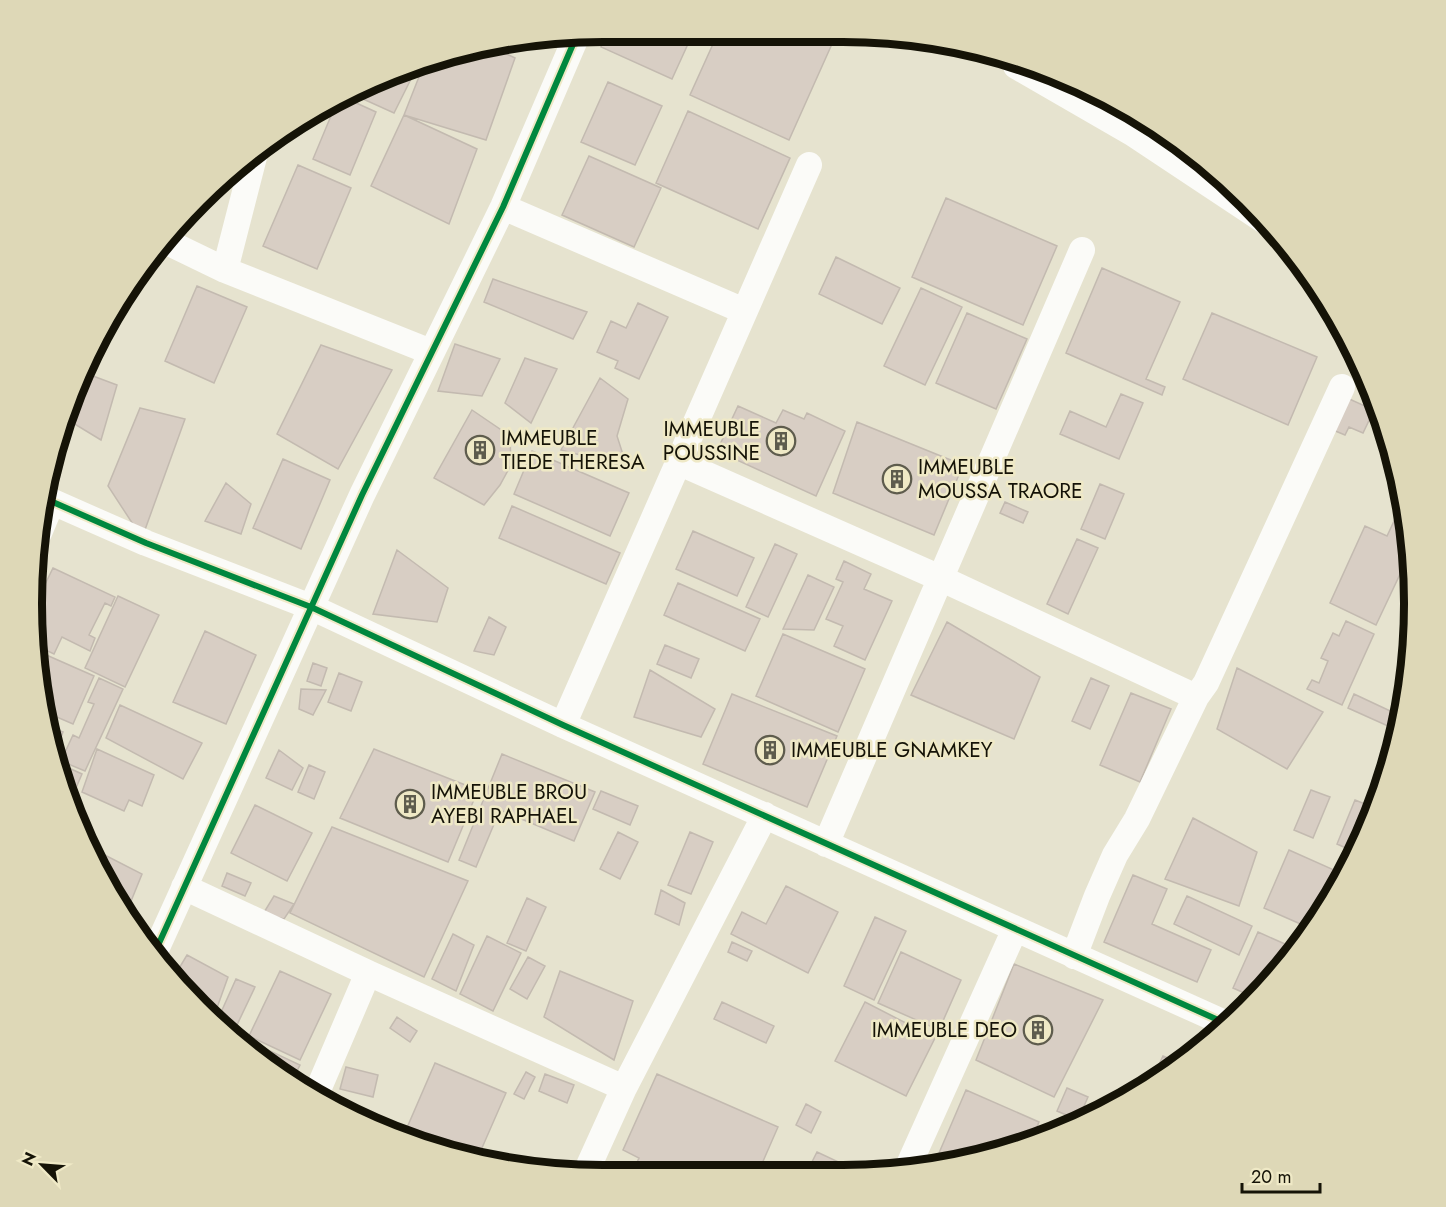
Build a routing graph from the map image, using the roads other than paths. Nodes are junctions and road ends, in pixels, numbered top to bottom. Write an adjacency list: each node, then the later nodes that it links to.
1 (574, 43): 6 (street)
2 (1033, 76): 5 (street)
3 (809, 165): 10 (street)
4 (252, 166): 9 (street)
5 (1235, 202)
6 (503, 207): 10 (street); 11 (street)
7 (172, 244): 9 (street)
8 (1082, 250): 15 (street)
9 (225, 270): 11 (street)
10 (744, 311): 13 (street)
11 (431, 352): 16 (street)
12 (1342, 387): 17 (street)
13 (678, 462): 15 (street); 18 (street)
14 (52, 501): 16 (street)
15 (940, 578): 17 (street); 20 (street)
16 (311, 607): 18 (street); 21 (street)
17 (1196, 697): 24 (street)
18 (563, 725): 19 (street)
19 (765, 815): 20 (street); 28 (street)
20 (826, 844): 22 (street)
21 (184, 887): 23 (street); 25 (street)
22 (1015, 929): 24 (street); 29 (street)
23 (158, 945)
24 (1074, 956): 26 (street)
25 (368, 973): 27 (street); 28 (street)
26 (1219, 1020)
27 (319, 1087)
28 (624, 1088): 30 (street)
29 (911, 1161)
30 (589, 1165)

